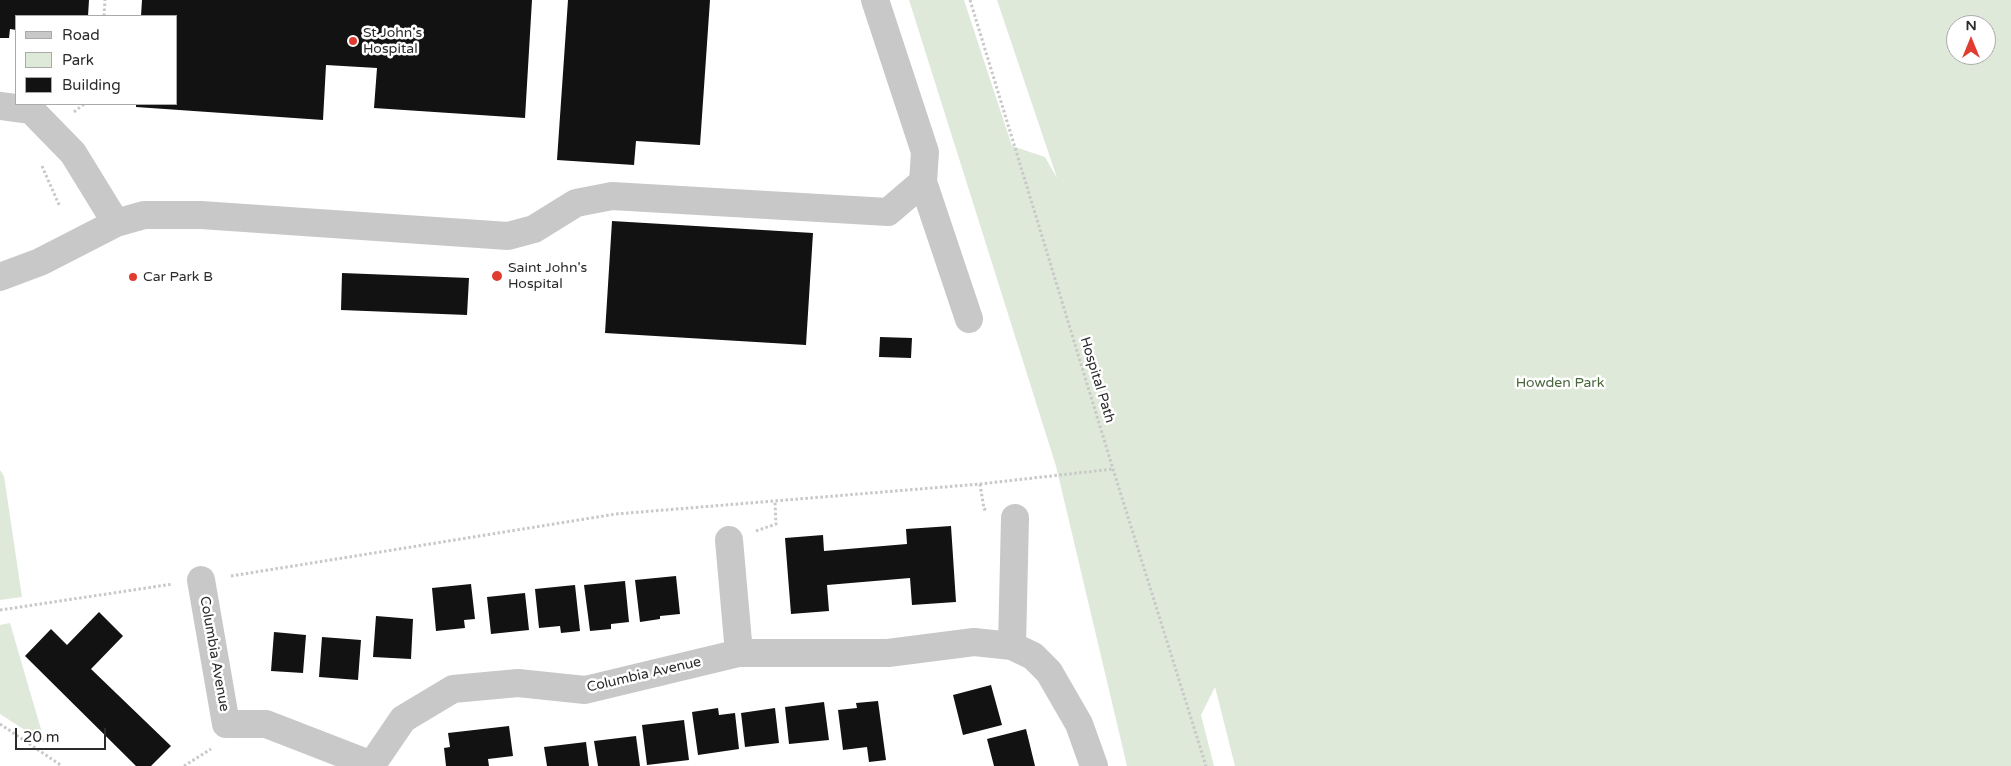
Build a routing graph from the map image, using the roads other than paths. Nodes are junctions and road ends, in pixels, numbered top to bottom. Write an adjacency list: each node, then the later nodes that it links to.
1 (875, 0): 3 (street)
2 (0, 106): 4 (street)
3 (924, 182): 4 (street); 6 (street)
4 (116, 223): 5 (street)
5 (0, 277)
6 (969, 319)
7 (1015, 518): 10 (street)
8 (729, 540): 11 (street)
9 (201, 580): 12 (street, Columbia Avenue)
10 (1012, 646): 11 (street, Columbia Avenue); 13 (street, Columbia Avenue)
11 (739, 653): 12 (street, Columbia Avenue)
12 (371, 765)
13 (1094, 766)

